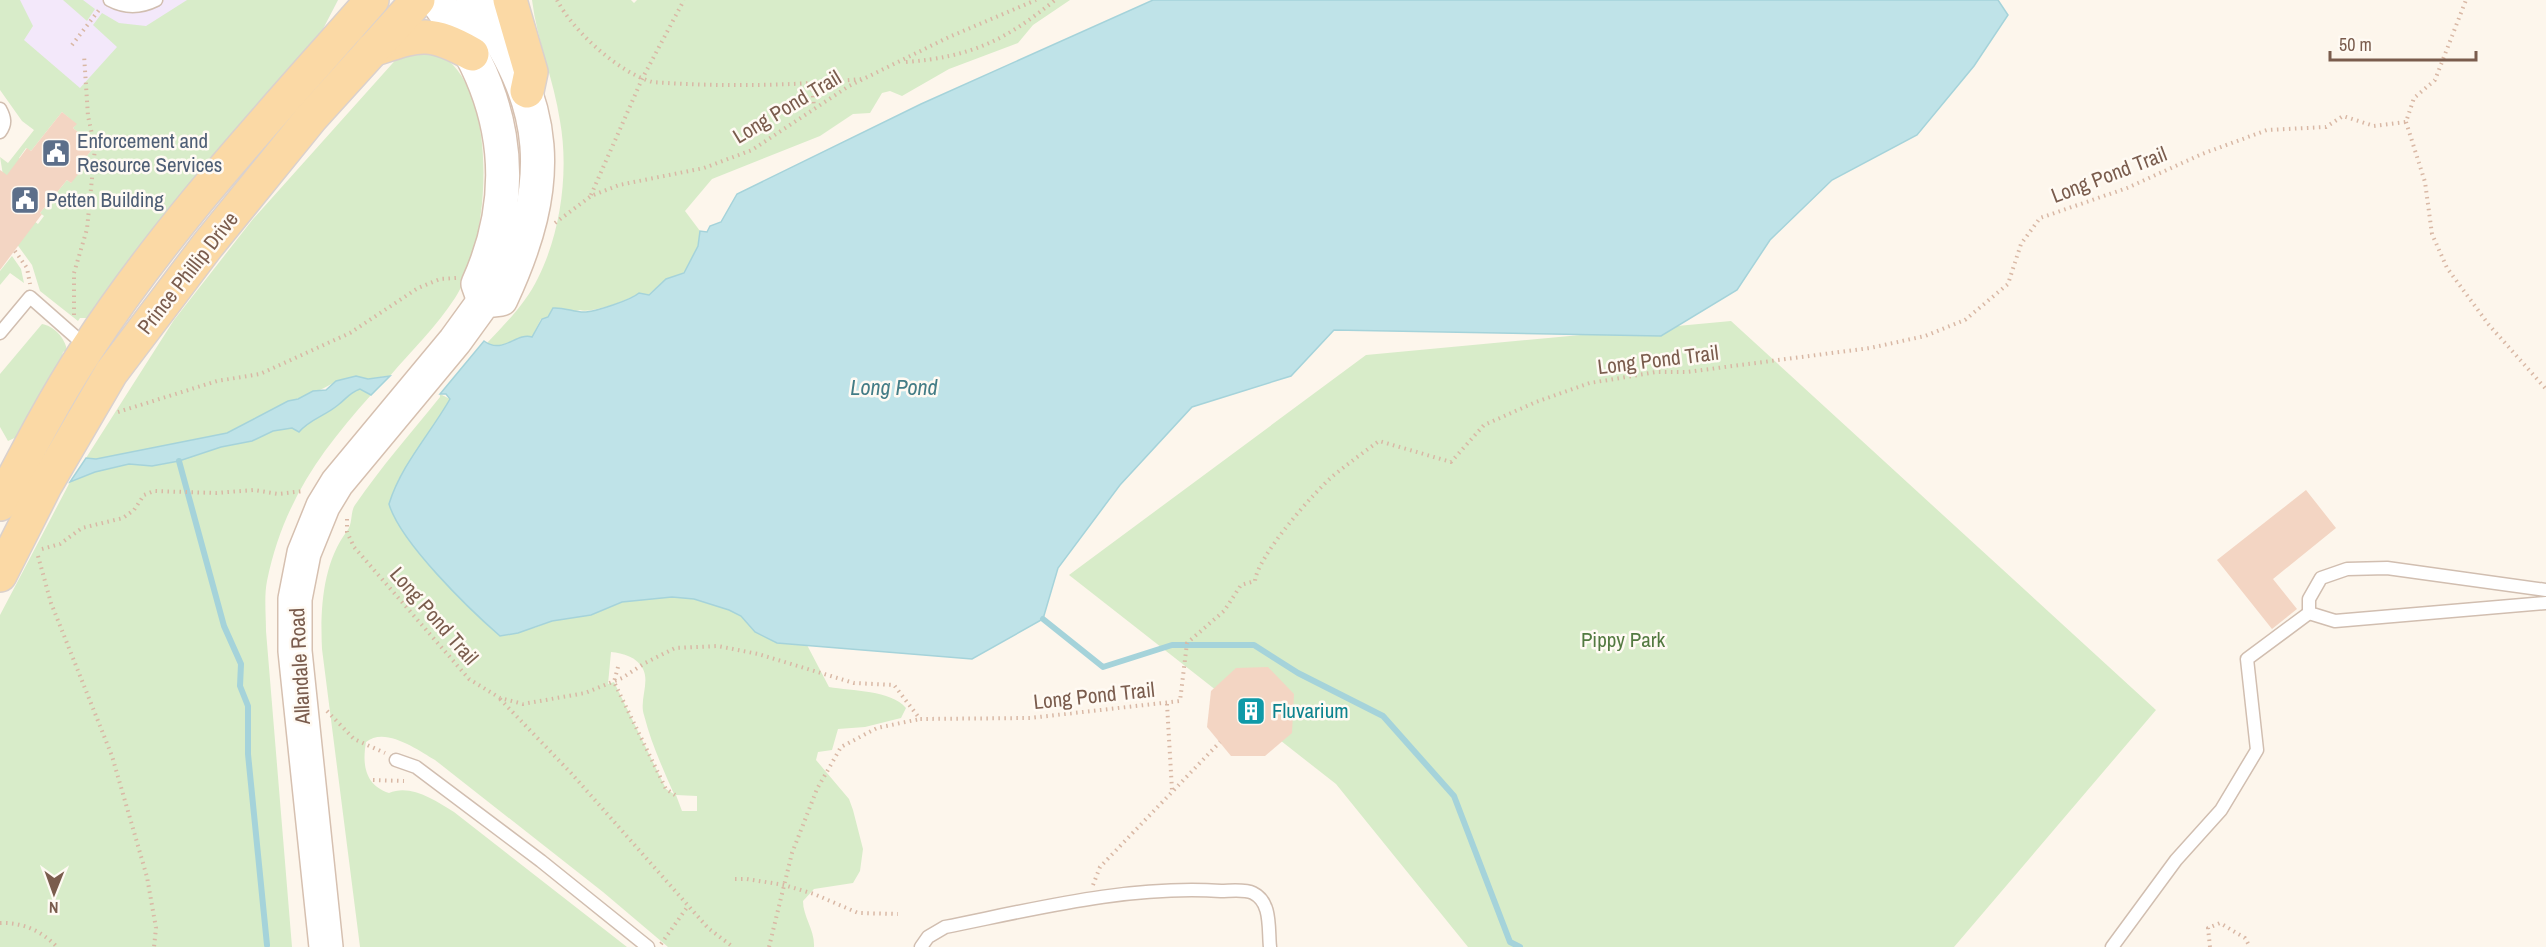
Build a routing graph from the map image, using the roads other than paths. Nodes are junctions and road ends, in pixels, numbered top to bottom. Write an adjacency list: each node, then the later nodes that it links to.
1 (156, 0): 8 (lane)
2 (355, 0): 9 (main road)
3 (372, 0): 9 (main road, Prince Phillip Drive)
4 (418, 0): 10 (main road, Prince Phillip Drive)
5 (436, 0): 11 (main road)
6 (474, 0): 12 (main road, Allandale Road)
7 (510, 0): 12 (main road)
8 (106, 3)
9 (343, 33): 17 (main road, Prince Phillip Drive)
10 (370, 51): 11 (main road); 17 (main road, Prince Phillip Drive)
11 (472, 54): 15 (main road)
12 (527, 91): 15 (main road, Allandale Road)
13 (0, 109): 14 (lane)
14 (0, 132)
15 (475, 290): 24 (main road, Allandale Road)
16 (0, 333): 17 (lane)
17 (95, 352): 18 (main road, Prince Phillip Drive); 19 (main road, Prince Phillip Drive)
18 (4, 496)
19 (0, 575)
20 (2546, 590): 22 (lane)
21 (2546, 603): 22 (lane)
22 (2310, 613): 28 (lane)
23 (396, 760): 25 (lane)
24 (326, 947)
25 (648, 947)
26 (921, 947): 27 (lane)
27 (1270, 947)
28 (2112, 947)

